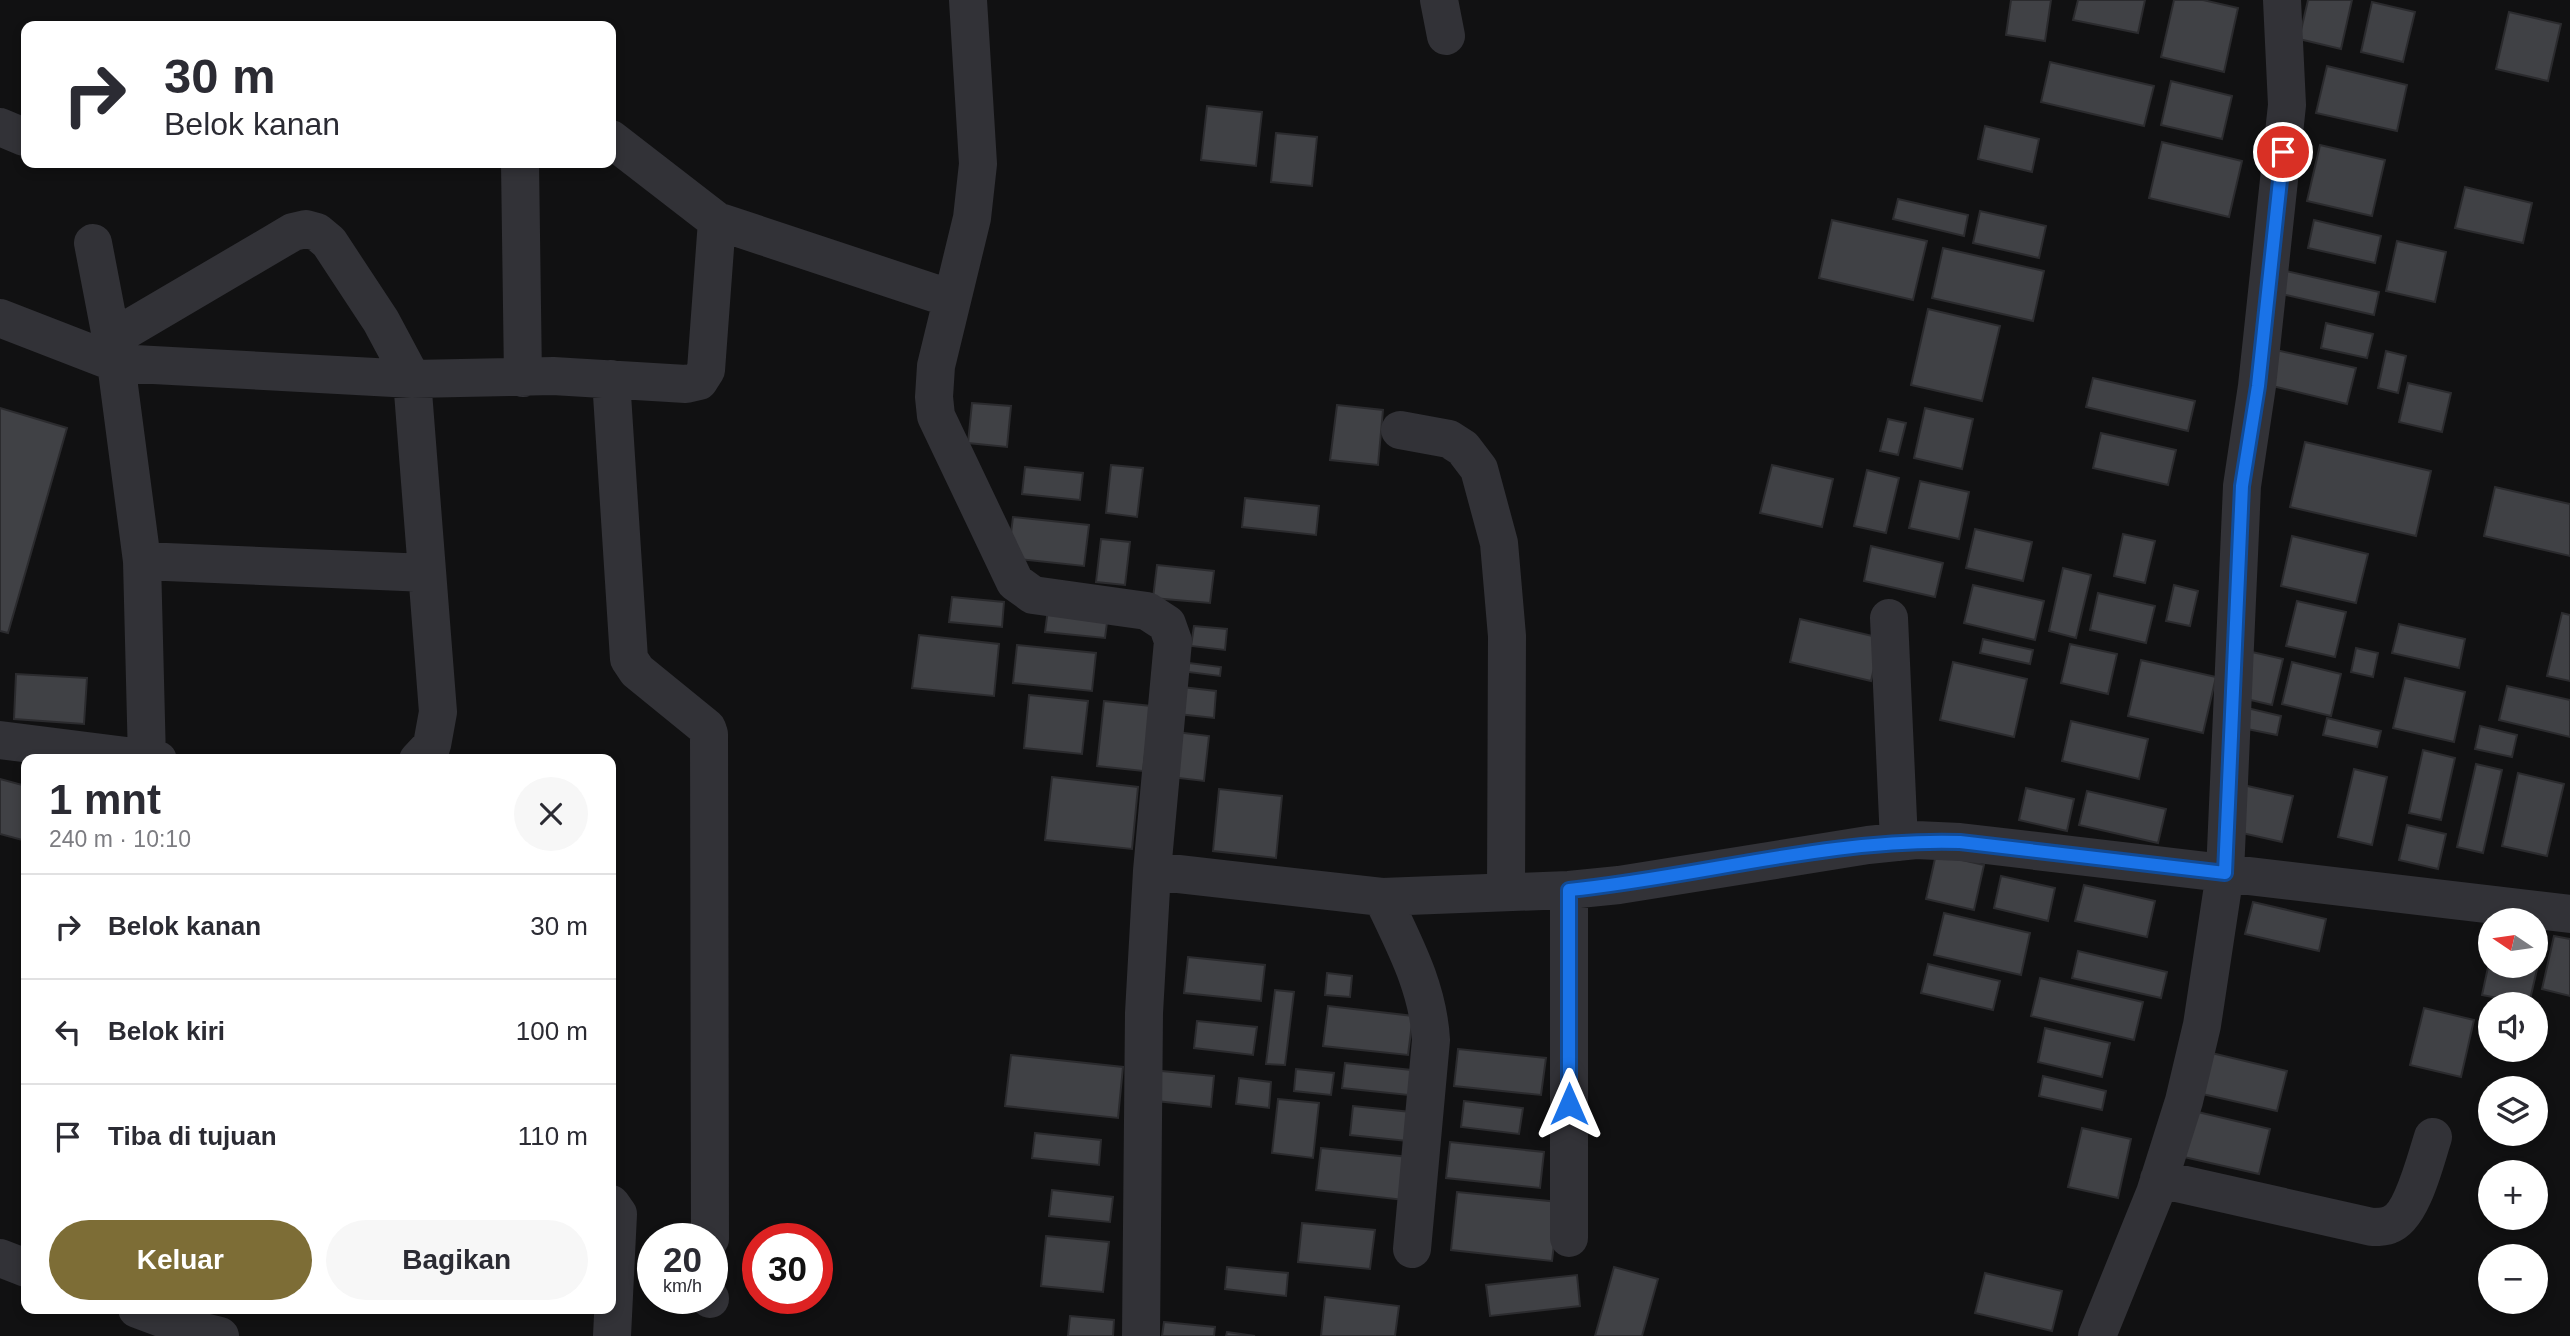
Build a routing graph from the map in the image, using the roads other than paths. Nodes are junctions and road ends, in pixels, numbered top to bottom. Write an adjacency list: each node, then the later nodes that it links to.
1 (968, 0): 7 (street)
2 (2282, 0): 23 (street)
3 (616, 143): 5 (street)
4 (520, 168): 10 (street)
5 (717, 221): 7 (street); 12 (street)
6 (93, 243): 9 (street)
7 (952, 299): 22 (street)
8 (0, 318): 9 (street)
9 (113, 351): 11 (street); 11 (street); 14 (street)
10 (523, 378): 11 (street); 12 (street)
11 (412, 379): 15 (street)
12 (611, 379): 31 (street)
13 (1400, 430): 25 (street)
14 (142, 561): 15 (street); 19 (street)
15 (427, 573): 20 (street)
16 (1889, 618): 21 (street)
17 (0, 740): 18 (street)
18 (108, 754)
19 (147, 754)
20 (424, 754)
21 (1899, 842): 23 (street); 24 (street)
22 (1152, 871): 26 (street); 41 (street)
23 (2225, 873): 27 (street); 29 (street)
24 (1569, 890): 25 (street); 32 (street)
25 (1506, 892): 26 (street)
26 (1382, 897): 33 (street)
27 (2570, 914)
28 (2433, 1137): 29 (street)
29 (2159, 1179): 42 (street)
30 (616, 1211): 34 (street)
31 (710, 1223)
32 (1569, 1238)
33 (1412, 1249)
34 (616, 1255)
35 (0, 1258): 36 (street)
36 (21, 1266)
37 (152, 1314): 39 (street)
38 (613, 1314): 40 (street)
39 (198, 1328)
40 (612, 1336)
41 (1140, 1336)
42 (2097, 1336)

